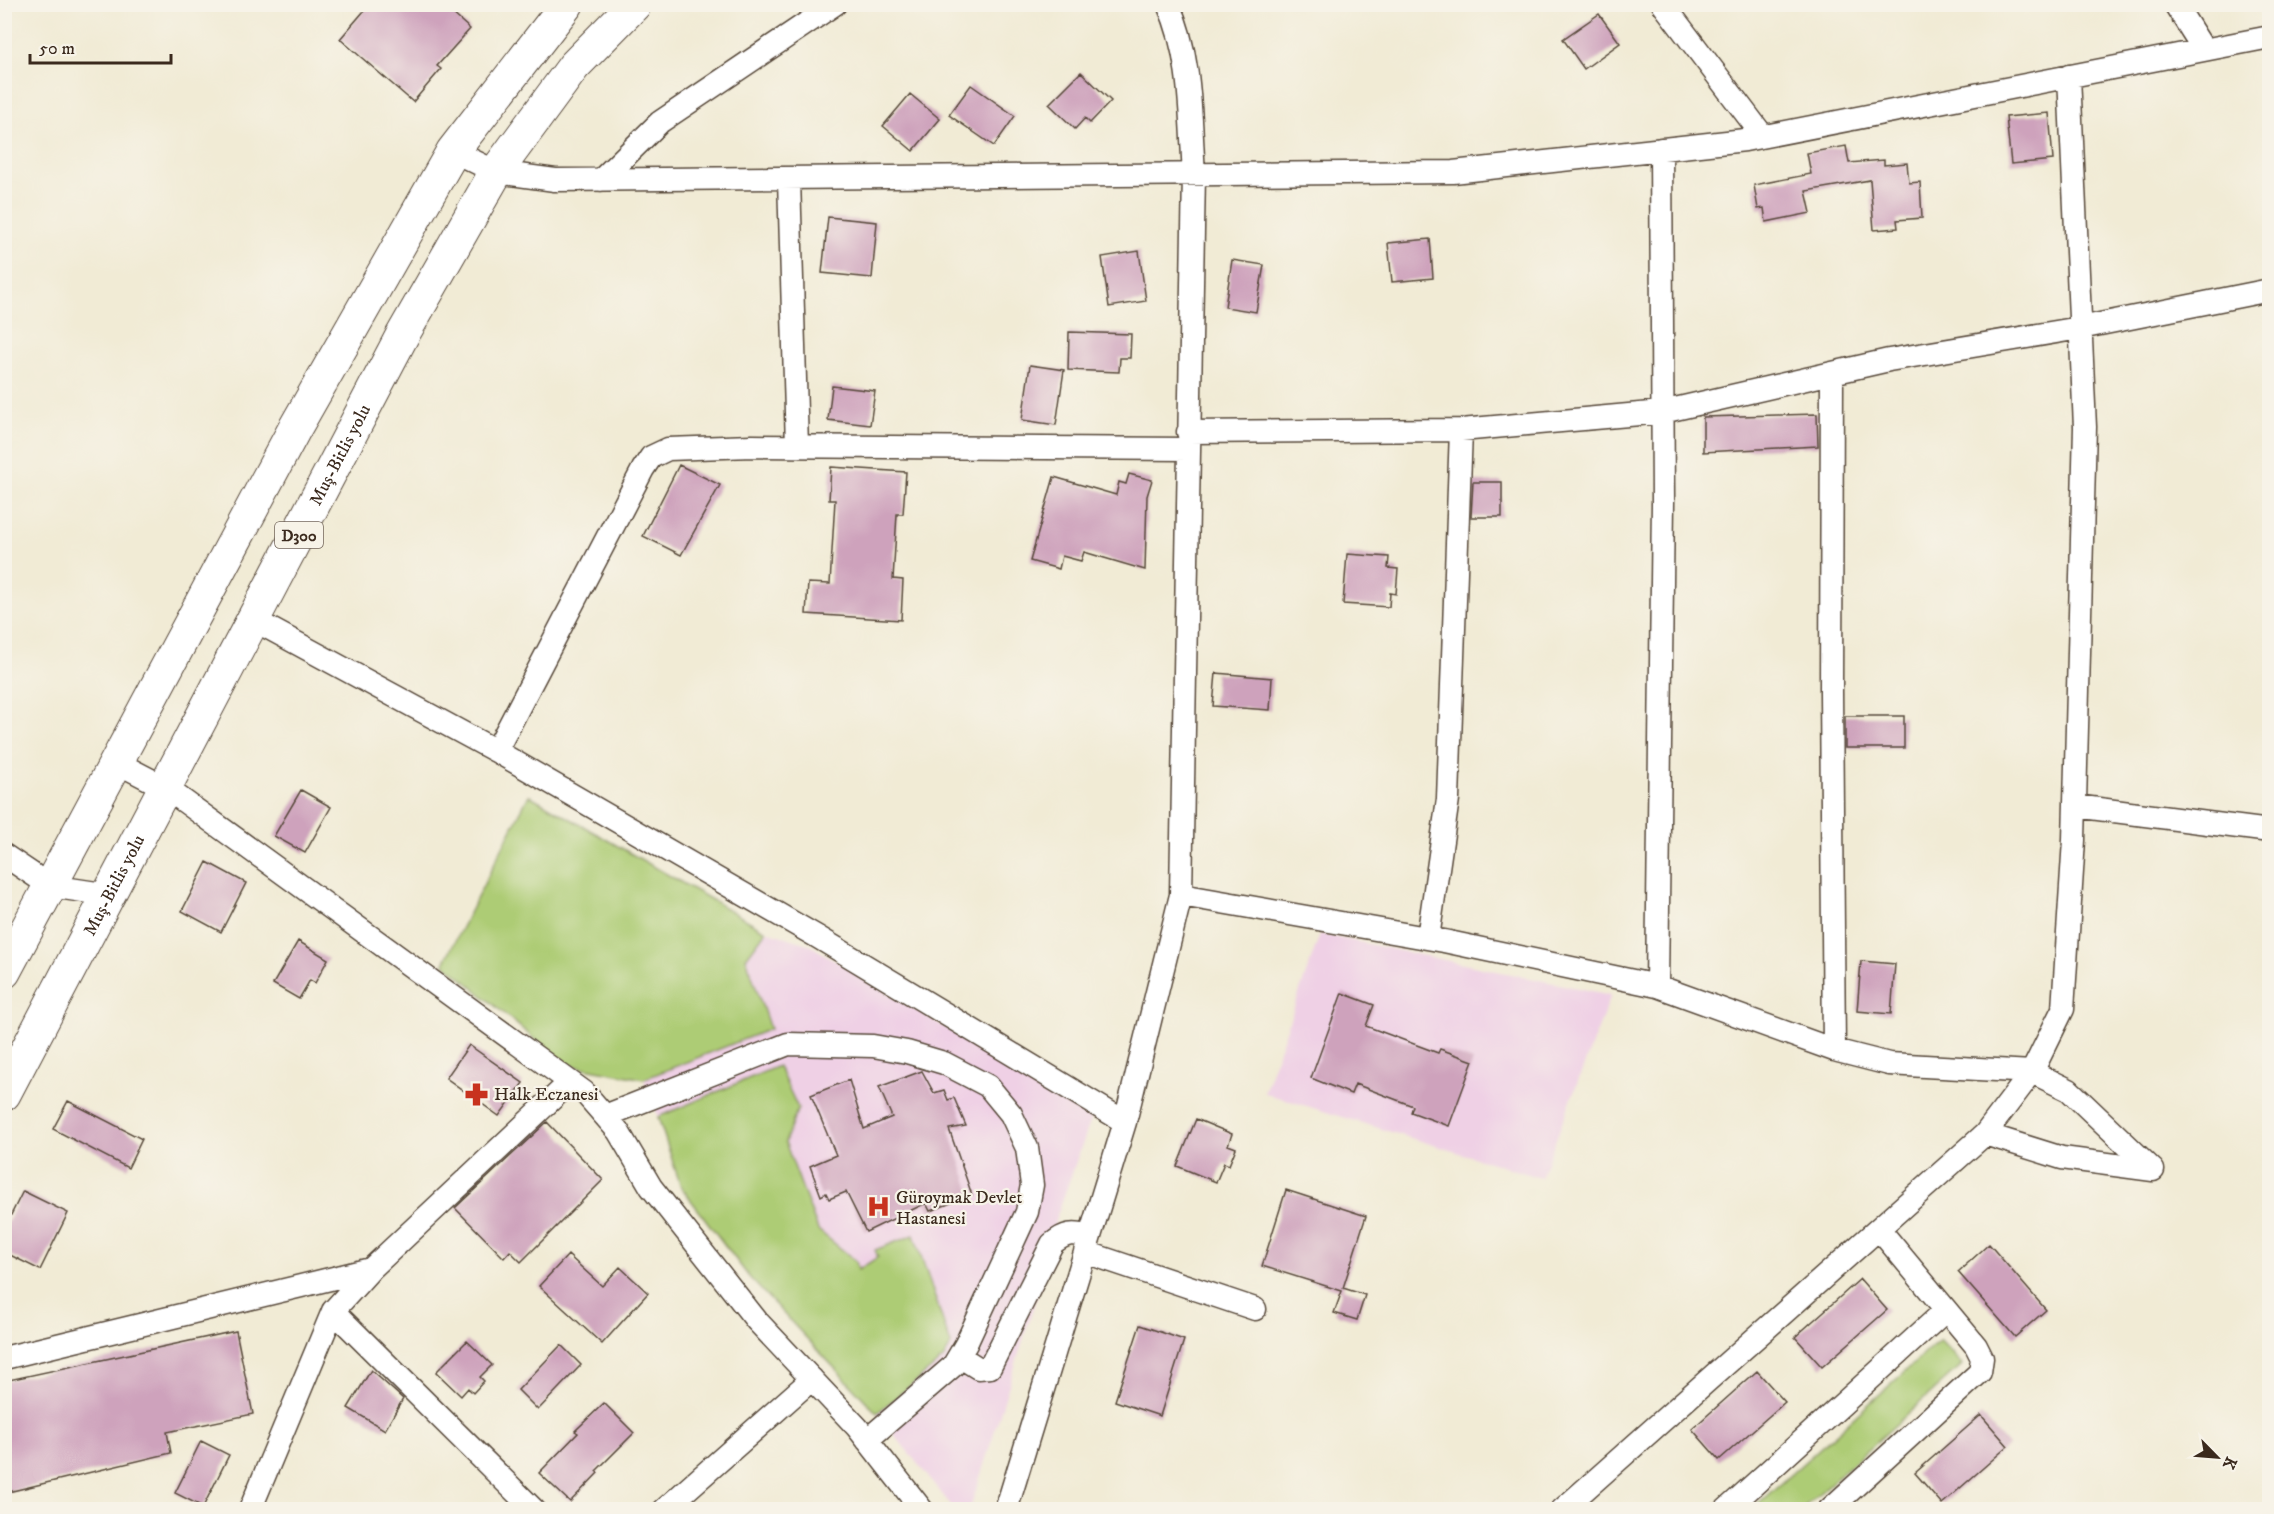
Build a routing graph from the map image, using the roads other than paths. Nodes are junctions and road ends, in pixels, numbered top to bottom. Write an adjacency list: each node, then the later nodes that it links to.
1 (635, 4): 13 (highway, Muş-Bitlis yolu / D300)
2 (835, 4): 16 (street)
3 (1663, 4): 10 (street)
4 (2175, 4): 8 (street)
5 (1177, 8): 14 (street)
6 (557, 9): 12 (highway)
7 (2270, 37): 8 (street)
8 (2204, 50): 9 (street)
9 (2069, 76): 10 (street); 18 (street)
10 (1763, 136): 11 (street)
11 (1660, 149): 14 (street); 20 (street)
12 (453, 151): 13 (street); 26 (highway)
13 (496, 172): 16 (street); 24 (highway, Muş-Bitlis yolu / D300)
14 (1194, 174): 15 (street); 22 (street)
15 (789, 179): 16 (street); 23 (street)
16 (601, 180)
17 (2270, 290): 18 (street)
18 (2080, 328): 19 (street); 28 (street)
19 (1832, 373): 20 (street); 37 (street)
20 (1662, 412): 21 (street); 36 (street)
21 (1461, 430): 22 (street); 34 (street)
22 (1188, 441): 23 (street); 33 (street)
23 (797, 446): 25 (street)
24 (254, 620): 25 (street); 27 (highway, Muş-Bitlis yolu / D300)
25 (496, 751): 42 (street)
26 (116, 762): 27 (street); 31 (highway)
27 (165, 788): 32 (highway, Muş-Bitlis yolu / D300); 39 (street)
28 (2075, 806): 29 (street); 38 (street)
29 (2270, 831)
30 (4, 855): 31 (street)
31 (50, 886): 32 (street); 35 (highway)
32 (110, 895): 40 (highway, Muş-Bitlis yolu / D300)
33 (1181, 895): 34 (street); 42 (street)
34 (1428, 938): 36 (street)
35 (4, 972)
36 (1657, 986): 37 (street)
37 (1834, 1050): 38 (street)
38 (2032, 1072): 43 (street); 43 (street)
39 (570, 1082): 41 (street); 46 (street)
40 (4, 1094)
41 (605, 1116): 50 (street); 52 (street)
42 (1125, 1122): 45 (street)
43 (1985, 1134): 44 (street)
44 (1879, 1229): 48 (street); 59 (street)
45 (1087, 1244): 47 (street); 50 (street); 58 (street)
46 (371, 1269): 49 (street); 51 (street)
47 (1255, 1309)
48 (1946, 1310): 60 (street); 61 (street)
49 (333, 1311): 54 (street); 55 (street)
50 (958, 1356): 53 (street)
51 (4, 1358)
52 (812, 1379): 53 (street); 56 (street)
53 (867, 1440): 57 (street)
54 (250, 1509)
55 (534, 1509)
56 (664, 1509)
57 (922, 1509)
58 (1006, 1509)
59 (1562, 1509)
60 (1726, 1509)
61 (1829, 1509)

